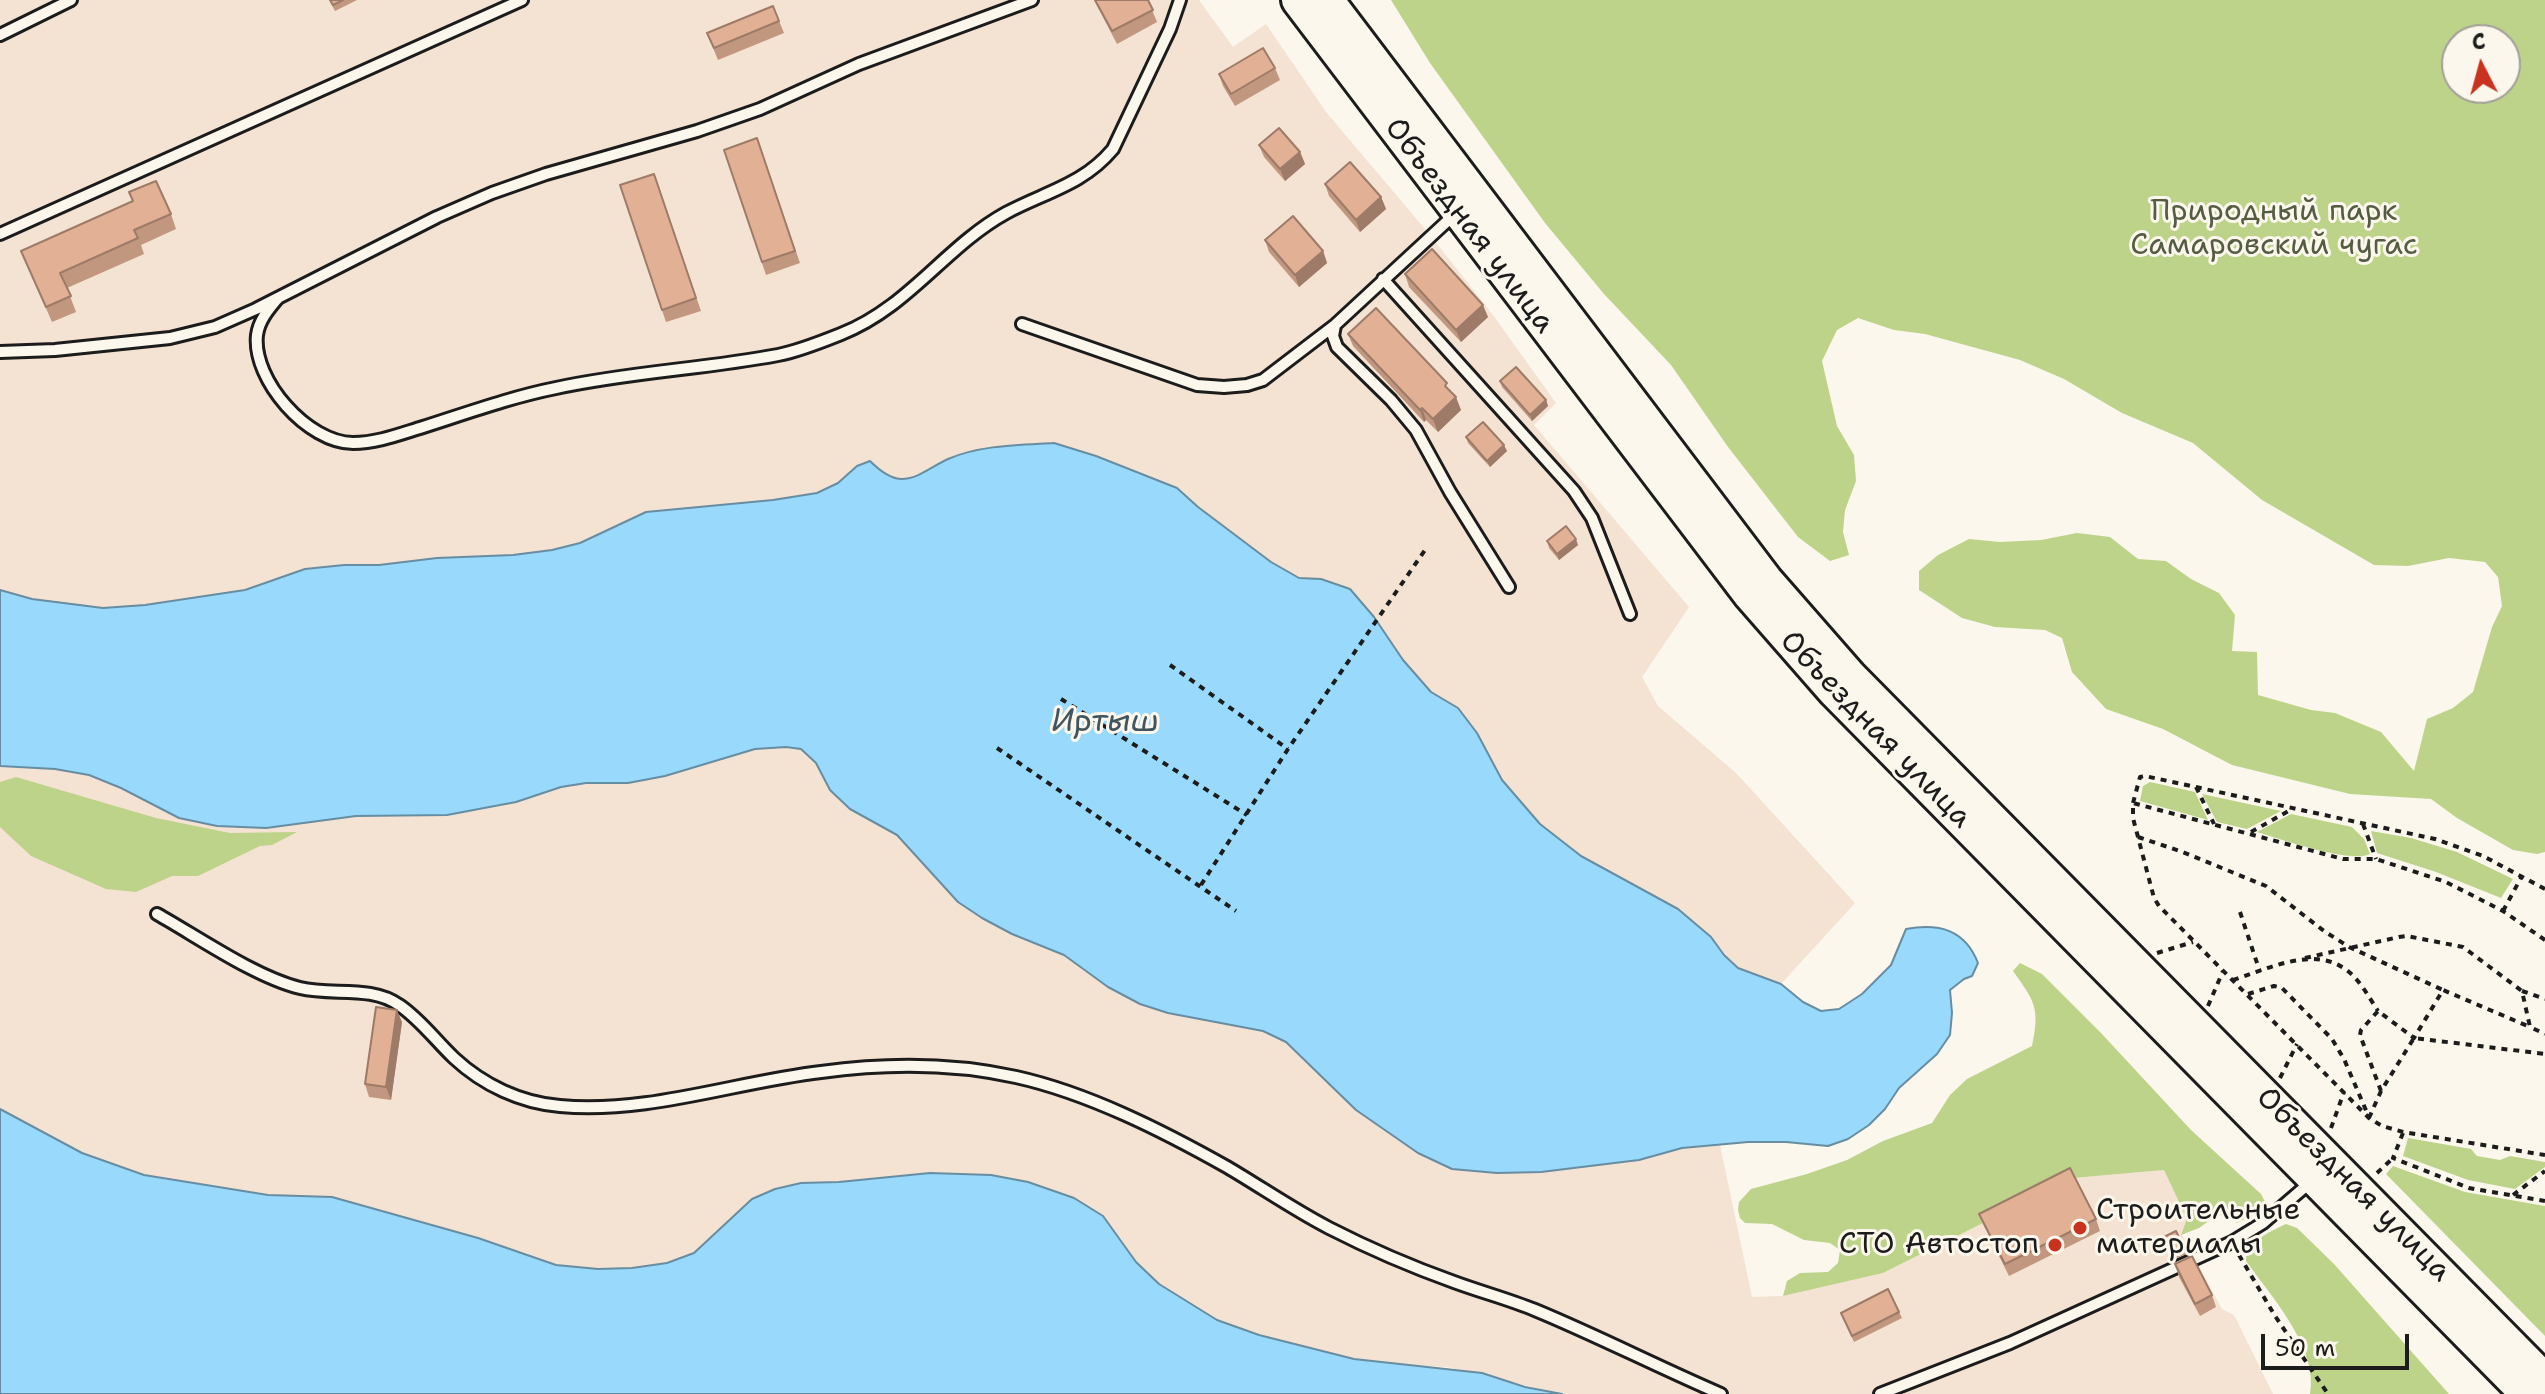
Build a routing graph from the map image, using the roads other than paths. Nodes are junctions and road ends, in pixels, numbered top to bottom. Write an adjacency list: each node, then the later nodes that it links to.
1 (71, 0): 7 (lane)
2 (522, 0): 9 (lane)
3 (1032, 0): 11 (lane)
4 (1180, 0): 11 (lane)
5 (1298, 0): 8 (main road, Объездная улица)
6 (1327, 0): 8 (main road, Объездная улица)
7 (0, 35)
8 (1467, 205): 10 (lane); 18 (main road, Объездная улица); 19 (main road, Объездная улица)
9 (0, 234)
10 (1383, 279): 13 (lane); 16 (lane)
11 (278, 298): 14 (lane)
12 (1022, 324): 13 (lane)
13 (1335, 325): 15 (lane)
14 (0, 352)
15 (1509, 587)
16 (1630, 614)
17 (157, 914): 20 (lane)
18 (2315, 1179): 21 (lane); 22 (main road, Объездная улица)
19 (2545, 1380)
20 (1721, 1394)
21 (1880, 1394)
22 (2527, 1394)

